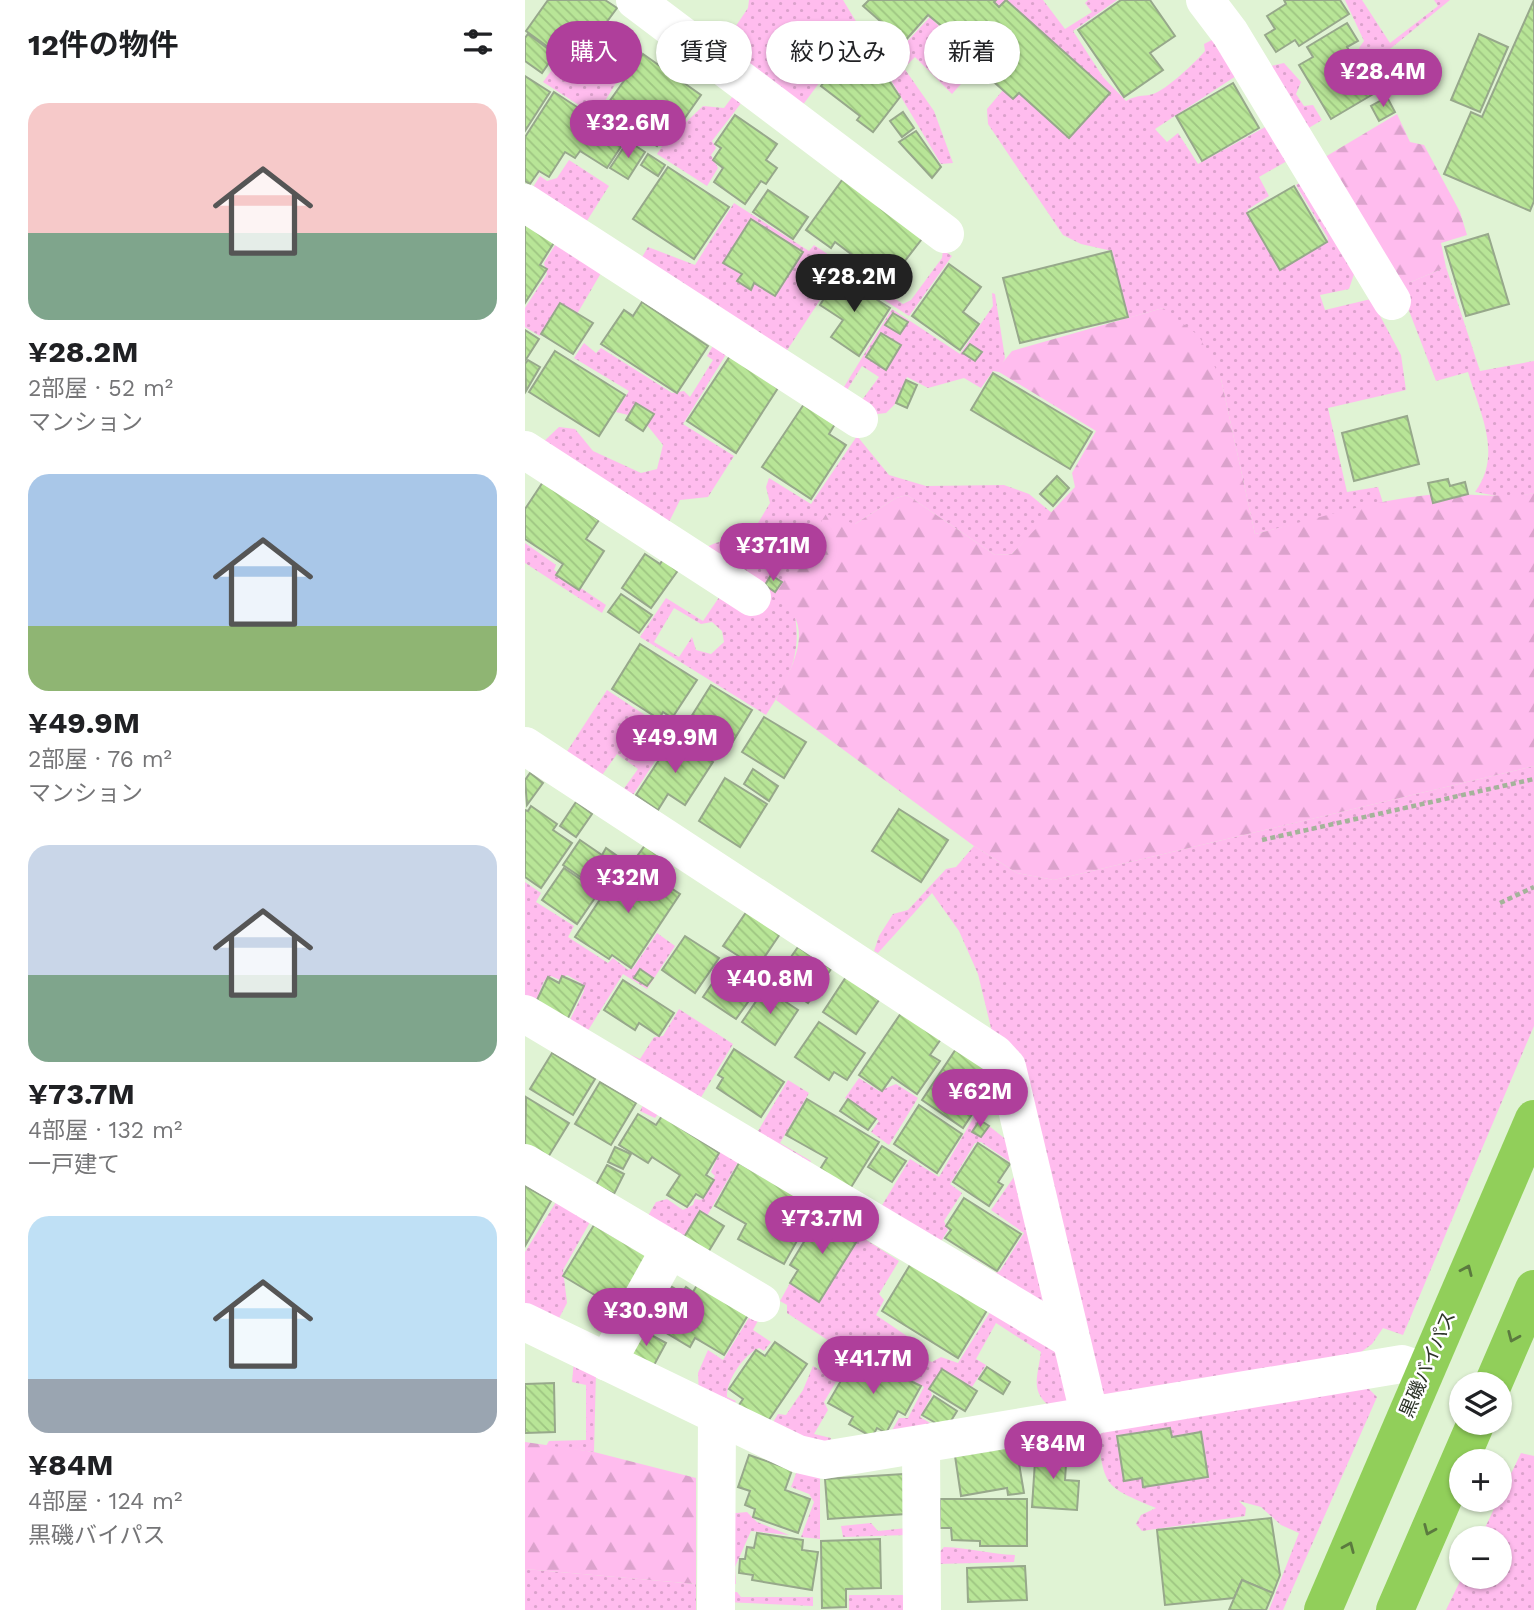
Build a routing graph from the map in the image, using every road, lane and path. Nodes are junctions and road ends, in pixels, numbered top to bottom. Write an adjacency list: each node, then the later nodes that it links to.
1 (635, 0): 4 (street)
2 (1205, 0): 5 (street)
3 (525, 203): 6 (street)
4 (945, 234)
5 (1392, 301)
6 (859, 419)
7 (525, 450): 8 (street)
8 (752, 597)
9 (525, 746): 21 (street)
10 (1534, 779): 11 (path)
11 (1262, 840)
12 (1534, 887): 13 (path)
13 (1500, 902)
14 (525, 1014): 21 (street)
15 (1534, 1119): 23 (highway, 黒磯バイパス, one-way to 15)
16 (525, 1163): 17 (street)
17 (670, 1249): 19 (street); 22 (street)
18 (1534, 1289): 24 (highway, one-way to 24)
19 (761, 1303)
20 (525, 1322): 22 (street)
21 (1070, 1339): 26 (street)
22 (607, 1362): 25 (street)
23 (1423, 1371): 26 (street); 31 (highway, 黒磯バイパス, one-way to 23)
24 (1498, 1372)
25 (717, 1415): 28 (street); 29 (street)
26 (1090, 1418): 28 (street)
27 (1471, 1435): 32 (highway, one-way to 32)
28 (921, 1444): 30 (street)
29 (716, 1610)
30 (922, 1610)
31 (1323, 1610)
32 (1395, 1610)

